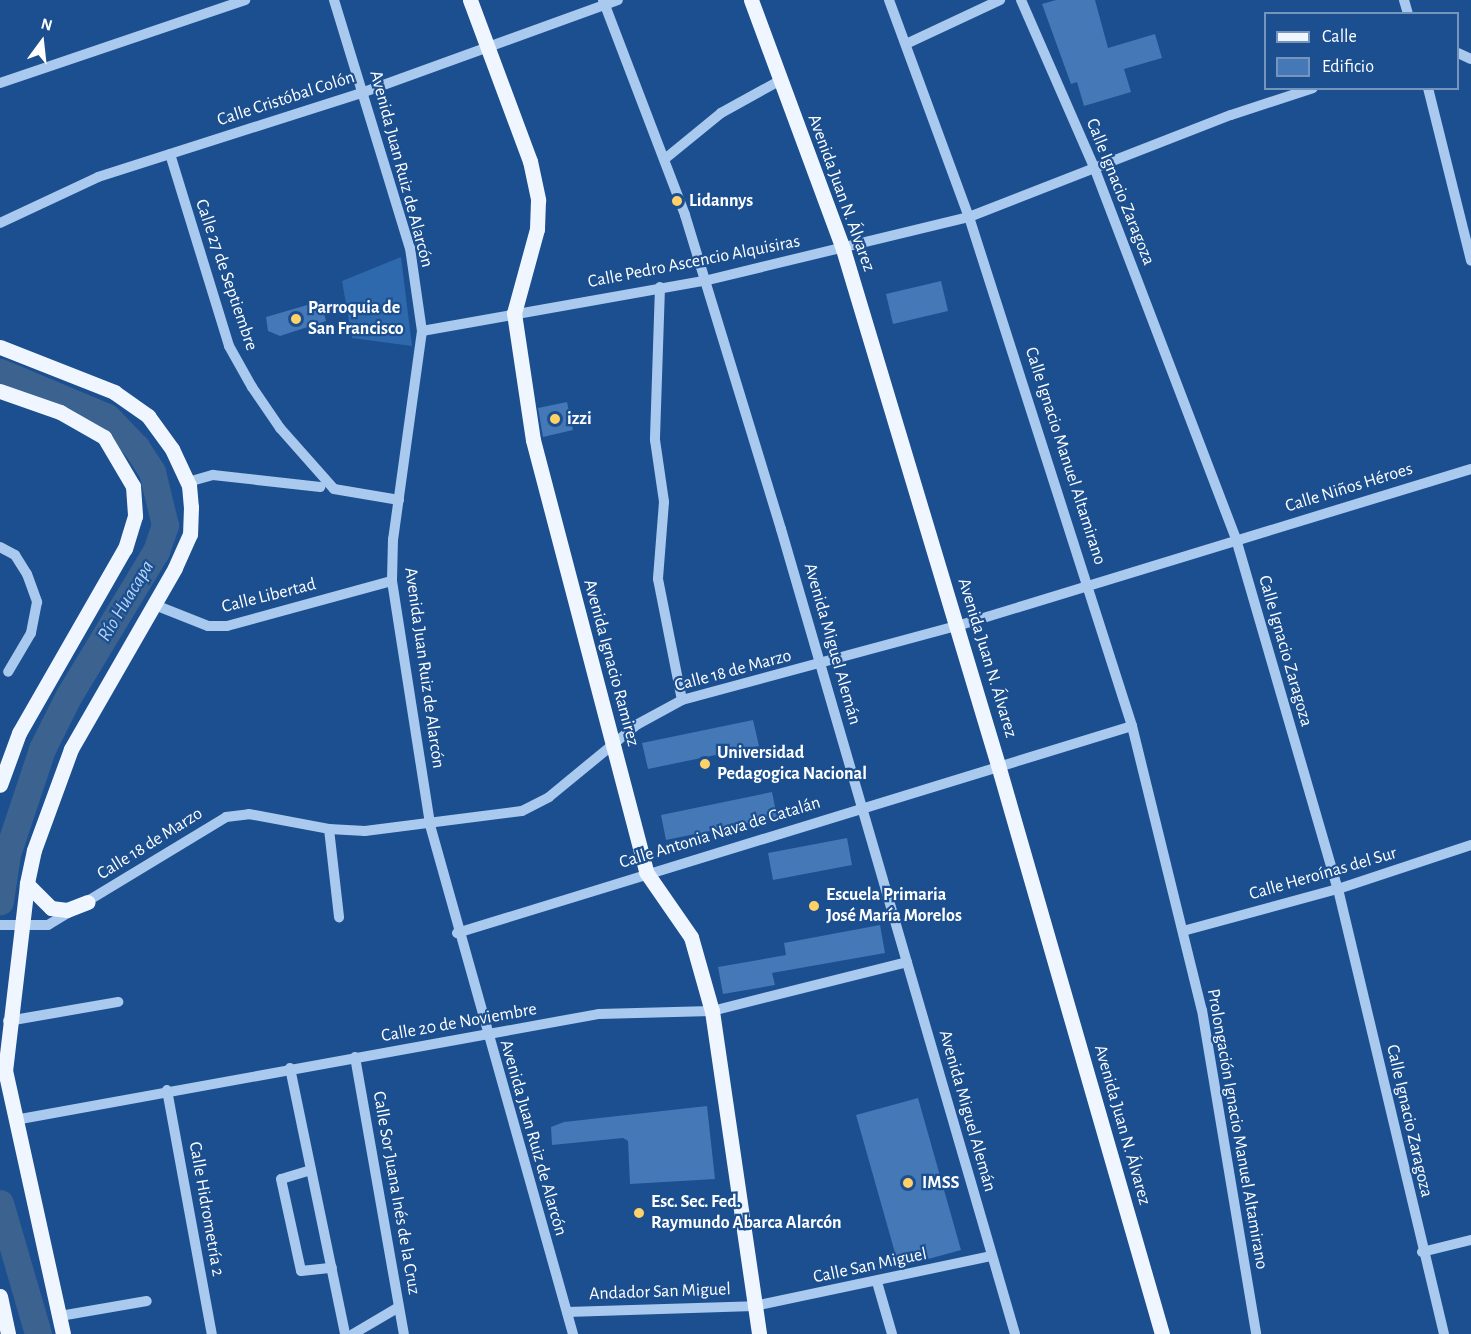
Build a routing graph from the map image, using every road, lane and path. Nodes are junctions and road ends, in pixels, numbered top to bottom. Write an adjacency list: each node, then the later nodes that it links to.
1 (245, 0): 13 (street)
2 (334, 0): 16 (street, Avenida Juan Ruiz de Alarcón)
3 (470, 0): 11 (main road, Avenida Ignacio Ramirez)
4 (618, 0): 9 (street, Calle Cristóbal Colón)
5 (751, 0): 12 (main road, Avenida Juan N. Álvarez)
6 (889, 0): 10 (street, Calle Ignacio Manuel Altamirano)
7 (1000, 0): 10 (street)
8 (1022, 0): 19 (street, Calle Ignacio Zaragoza)
9 (603, 3): 11 (street, Calle Cristóbal Colón); 18 (street, Avenida Miguel Alemán)
10 (906, 44): 20 (street, Calle Ignacio Manuel Altamirano)
11 (487, 50): 16 (street, Calle Cristóbal Colón); 26 (main road, Avenida Ignacio Ramirez)
12 (779, 81): 18 (street); 22 (main road, Avenida Juan N. Álvarez)
13 (0, 83)
14 (1307, 90): 19 (street, Calle Pedro Ascencio Alquisiras)
15 (1428, 90): 23 (street)
16 (364, 92): 17 (street, Calle Cristóbal Colón); 27 (street, Avenida Juan Ruiz de Alarcón)
17 (170, 154): 21 (street, Calle Cristóbal Colón); 33 (street, Calle 27 de Septiembre)
18 (666, 158): 24 (street, Avenida Miguel Alemán)
19 (1094, 167): 20 (street, Calle Pedro Ascencio Alquisiras); 34 (street, Calle Ignacio Zaragoza)
20 (969, 217): 22 (street, Calle Pedro Ascencio Alquisiras); 37 (street, Calle Ignacio Manuel Altamirano)
21 (0, 223)
22 (843, 249): 24 (street, Calle Pedro Ascencio Alquisiras); 39 (main road, Avenida Juan N. Álvarez)
23 (1471, 261)
24 (704, 281): 25 (street, Calle Pedro Ascencio Alquisiras); 40 (street, Avenida Miguel Alemán)
25 (660, 287): 26 (street, Calle Pedro Ascencio Alquisiras); 42 (street)
26 (514, 312): 27 (street, Calle Pedro Ascencio Alquisiras); 44 (main road, Avenida Ignacio Ramirez)
27 (422, 331): 33 (street, Avenida Juan Ruiz de Alarcón)
28 (0, 347): 31 (main road)
29 (0, 391): 46 (main road)
30 (1471, 469): 34 (street, Calle Niños Héroes)
31 (188, 482): 32 (street); 38 (main road)
32 (320, 487)
33 (399, 500): 36 (street, Avenida Juan Ruiz de Alarcón)
34 (1236, 539): 37 (street, Calle 18 de Marzo); 53 (street, Calle Ignacio Zaragoza)
35 (0, 548): 41 (street)
36 (392, 581): 38 (street, Calle Libertad); 48 (street, Avenida Juan Ruiz de Alarcón)
37 (1089, 585): 39 (street, Calle 18 de Marzo); 43 (street, Calle Ignacio Manuel Altamirano)
38 (155, 605): 52 (main road)
39 (957, 626): 40 (street, Calle 18 de Marzo); 45 (main road, Avenida Juan N. Álvarez)
40 (820, 665): 42 (street, Calle 18 de Marzo); 47 (street, Avenida Miguel Alemán)
41 (8, 672)
42 (682, 699): 44 (street, Calle 18 de Marzo)
43 (1132, 726): 45 (street, Calle Antonia Nava de Catalán); 58 (street, Calle Ignacio Manuel Altamirano)
44 (614, 745): 48 (street, Calle 18 de Marzo); 51 (main road, Avenida Ignacio Ramirez)
45 (998, 765): 47 (street, Calle Antonia Nava de Catalán); 91 (main road, Avenida Juan N. Álvarez)
46 (0, 785)
47 (862, 807): 51 (street, Calle Antonia Nava de Catalán); 60 (street, Avenida Miguel Alemán)
48 (430, 825): 49 (street, Calle 18 de Marzo); 59 (street, Avenida Juan Ruiz de Alarcón)
49 (329, 829): 54 (street, Calle 18 de Marzo); 55 (street)
50 (1471, 845): 53 (street, Calle Heroínas del Sur)
51 (646, 872): 59 (street, Calle Antonia Nava de Catalán); 62 (main road, Avenida Ignacio Ramirez)
52 (27, 884): 54 (main road); 57 (main road)
53 (1338, 889): 58 (street, Calle Heroínas del Sur); 71 (street, Calle Ignacio Zaragoza)
54 (88, 902): 57 (street, Calle 18 de Marzo)
55 (339, 917)
56 (0, 925): 57 (street, Calle 18 de Marzo)
57 (18, 927): 63 (main road)
58 (1183, 931): 92 (street, Prolongación Ignacio Manuel Altamirano)
59 (457, 933): 64 (street, Avenida Juan Ruiz de Alarcón)
60 (907, 962): 62 (street, Calle 20 de Noviembre); 72 (street, Avenida Miguel Alemán)
61 (117, 1002): 63 (street)
62 (712, 1011): 64 (street, Calle 20 de Noviembre); 77 (main road, Avenida Ignacio Ramirez)
63 (8, 1021): 68 (main road)
64 (486, 1037): 65 (street, Calle 20 de Noviembre); 79 (street, Avenida Juan Ruiz de Alarcón)
65 (355, 1057): 66 (street, Calle 20 de Noviembre); 78 (street, Calle Sor Juana Inés de la Cruz)
66 (290, 1068): 67 (street, Calle 20 de Noviembre); 69 (street)
67 (167, 1090): 68 (street, Calle 20 de Noviembre); 83 (street, Calle Hidrometría 2)
68 (15, 1120): 80 (main road)
69 (311, 1170): 73 (street); 73 (street)
70 (1471, 1240): 71 (street)
71 (1422, 1252): 93 (street, Calle Ignacio Zaragoza)
72 (992, 1256): 74 (street, Calle San Miguel); 90 (street, Avenida Miguel Alemán)
73 (332, 1268): 84 (street)
74 (877, 1282): 77 (street, Calle San Miguel); 89 (street)
75 (0, 1296): 81 (main road)
76 (147, 1301): 80 (street)
77 (754, 1306): 79 (street, Andador San Miguel); 88 (main road, Avenida Ignacio Ramirez)
78 (399, 1307): 85 (street); 86 (street, Calle Sor Juana Inés de la Cruz)
79 (567, 1312): 87 (street, Avenida Juan Ruiz de Alarcón)
80 (60, 1316): 82 (main road)
81 (8, 1334)
82 (63, 1334)
83 (212, 1334)
84 (345, 1334)
85 (352, 1334)
86 (404, 1334)
87 (573, 1334)
88 (759, 1334)
89 (892, 1334)
90 (1015, 1334)
91 (1162, 1334)
92 (1256, 1334)
93 (1444, 1334)

